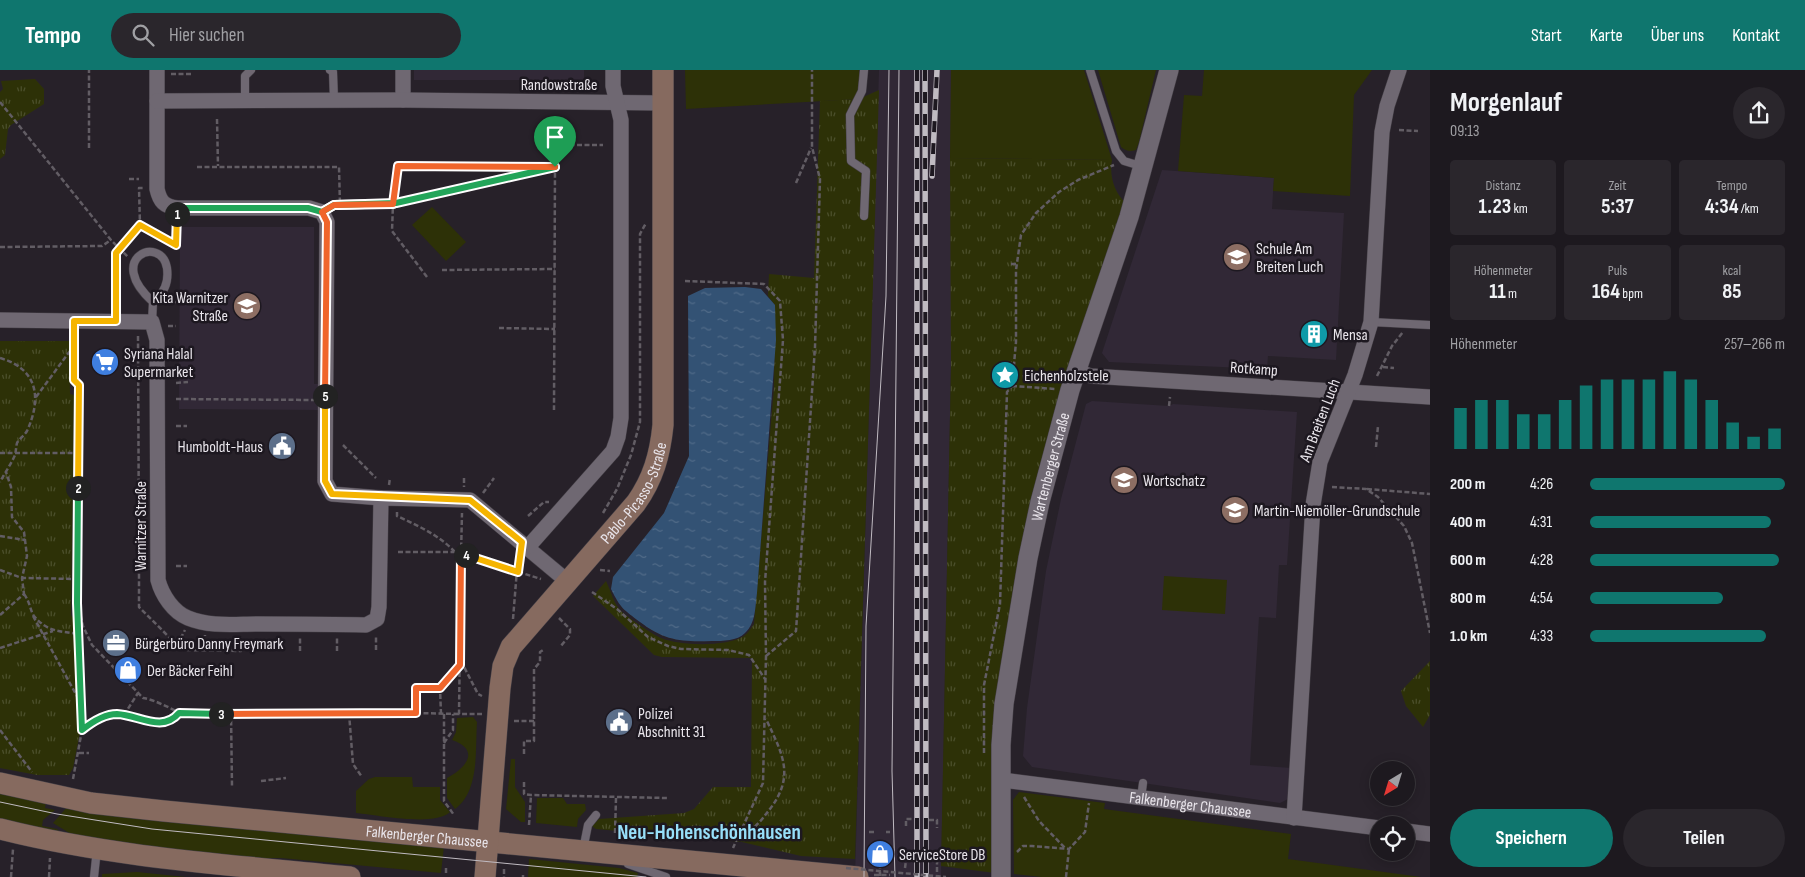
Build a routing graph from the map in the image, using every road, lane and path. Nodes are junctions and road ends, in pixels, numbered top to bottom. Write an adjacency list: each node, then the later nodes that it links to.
1 (89, 70): 28 (path)
2 (251, 70): 17 (lane)
3 (330, 70): 14 (lane)
4 (404, 70): 15 (street)
5 (613, 70): 20 (street)
6 (663, 70): 21 (main road, Pablo-Picasso-Straße)
7 (812, 70): 27 (path)
8 (864, 70): 42 (lane)
9 (1090, 70): 29 (lane)
10 (1169, 70): 33 (street, Wartenberger Straße)
11 (1399, 70): 58 (street, Am Breiten Luch)
12 (157, 72): 13 (path); 16 (street)
13 (192, 74)
14 (334, 100): 15 (street, Randowstraße); 17 (street, Randowstraße)
15 (403, 100): 19 (street, Randowstraße)
16 (157, 101): 17 (street, Randowstraße); 37 (street)
17 (245, 101)
18 (0, 102): 44 (path)
19 (562, 102): 20 (street, Randowstraße); 25 (path)
20 (616, 102): 21 (street, Randowstraße); 102 (street)
21 (662, 103): 115 (main road, Pablo-Picasso-Straße)
22 (217, 119): 31 (path)
23 (1399, 130): 24 (path)
24 (1418, 131)
25 (562, 145): 26 (path); 32 (path)
26 (603, 145)
27 (812, 147): 36 (path); 132 (path)
28 (89, 148)
29 (1124, 161): 33 (lane); 48 (path)
30 (196, 166): 31 (path)
31 (218, 166): 39 (path)
32 (555, 167): 38 (path); 38 (path); 49 (path)
33 (1144, 167): 67 (street, Wartenberger Straße)
34 (129, 179): 35 (path)
35 (139, 179)
36 (796, 183)
37 (157, 189): 40 (street); 43 (path)
38 (393, 204): 39 (path); 51 (path)
39 (340, 205): 41 (path)
40 (177, 208): 41 (street); 43 (path)
41 (322, 212): 96 (street)
42 (864, 216)
43 (140, 225): 46 (path)
44 (111, 240): 45 (path); 46 (path)
45 (0, 247)
46 (119, 249): 56 (path)
47 (1011, 264): 48 (path)
48 (1016, 264): 71 (path)
49 (555, 269): 50 (path); 61 (path)
50 (442, 270)
51 (427, 277)
52 (685, 281): 132 (path)
53 (153, 302): 53 (lane); 57 (lane)
54 (0, 320): 55 (street)
55 (74, 321): 56 (street); 63 (path)
56 (116, 321): 57 (street)
57 (145, 322): 107 (street, Warnitzer Straße); 107 (path)
58 (1371, 322): 59 (lane); 73 (street, Am Breiten Luch)
59 (1430, 325)
60 (499, 328): 61 (path)
61 (554, 329): 80 (path)
62 (1405, 330): 65 (path)
63 (74, 346): 76 (path); 88 (path)
64 (0, 358): 76 (path)
65 (1383, 366): 66 (path); 68 (path)
66 (1394, 368)
67 (1076, 371): 72 (street, Wartenberger Straße); 73 (street, Rotkamp)
68 (1377, 376)
69 (188, 382): 70 (path)
70 (176, 383)
71 (1012, 386): 72 (path); 156 (path)
72 (1070, 390): 163 (street, Wartenberger Straße)
73 (1347, 392): 75 (street, Rotkamp); 175 (street, Am Breiten Luch)
74 (1170, 397): 79 (path)
75 (1430, 397)
76 (35, 398): 87 (path)
77 (176, 399): 78 (path)
78 (319, 400)
79 (1169, 406)
80 (554, 410)
81 (176, 426): 82 (path)
82 (187, 426)
83 (1378, 426): 85 (path)
84 (343, 445): 90 (path)
85 (1376, 447)
86 (0, 453): 87 (path)
87 (16, 453): 88 (path); 89 (path)
88 (78, 453): 113 (path)
89 (6, 472): 92 (path); 101 (path)
90 (376, 478)
91 (464, 478): 97 (path)
92 (0, 482)
93 (1332, 487): 94 (path)
94 (1366, 489): 95 (path); 125 (path)
95 (1430, 494)
96 (385, 498): 97 (street); 104 (path); 107 (street, Warnitzer Straße)
97 (463, 499): 102 (street); 105 (path)
98 (556, 504): 99 (path)
99 (528, 516)
100 (0, 536): 101 (path)
101 (26, 540): 112 (path)
102 (525, 544): 111 (path); 115 (street)
103 (398, 552): 104 (path)
104 (456, 552): 106 (path)
105 (461, 554): 106 (path); 111 (path)
106 (461, 559): 133 (path)
107 (158, 565)
108 (176, 566): 109 (path)
109 (187, 566)
110 (0, 570): 112 (path)
111 (518, 572): 114 (path); 122 (path)
112 (22, 578): 113 (path); 117 (path)
113 (78, 579): 118 (path)
114 (543, 579)
115 (567, 581): 191 (main road, Pablo-Picasso-Straße)
116 (592, 592): 135 (path)
117 (24, 594): 119 (path); 120 (path)
118 (77, 603): 127 (path); 137 (path)
119 (0, 615)
120 (34, 616): 124 (path); 126 (path)
121 (564, 622): 129 (path)
122 (512, 628)
123 (186, 629): 128 (path)
124 (53, 631): 126 (path); 127 (path)
125 (1430, 632)
126 (44, 634): 130 (path); 139 (path)
127 (78, 634): 139 (path)
128 (177, 645)
129 (560, 647)
130 (0, 648)
131 (543, 650): 151 (path)
132 (766, 656): 135 (path)
133 (460, 660): 134 (path); 138 (path)
134 (460, 665): 136 (path); 146 (path)
135 (766, 680): 149 (path)
136 (440, 688): 143 (path); 144 (path)
137 (138, 693): 141 (path); 148 (path)
138 (485, 697)
139 (80, 700): 153 (path)
140 (231, 712): 141 (path); 142 (path); 167 (path)
141 (179, 713): 148 (path)
142 (349, 713): 143 (path); 159 (path)
143 (416, 713): 144 (path)
144 (442, 714): 145 (path); 154 (path)
145 (454, 714): 146 (path); 154 (path)
146 (459, 714): 147 (path)
147 (484, 714)
148 (124, 715): 153 (path)
149 (765, 717): 190 (path); 190 (path)
150 (510, 721): 151 (path)
151 (534, 721): 158 (path)
152 (0, 730): 160 (path)
153 (82, 730): 155 (path)
154 (444, 744): 173 (path)
155 (79, 753): 157 (path); 162 (path)
156 (984, 753)
157 (89, 754)
158 (524, 754)
159 (362, 777)
160 (35, 778)
161 (286, 778): 164 (path)
162 (73, 779)
163 (1002, 780): 175 (street, Falkenberger Chaussee); 217 (street, Wartenberger Straße)
164 (261, 781)
165 (524, 782): 169 (path)
166 (0, 783): 191 (main road, Falkenberger Chaussee)
167 (232, 786)
168 (1019, 789): 193 (path)
169 (531, 795): 170 (path); 178 (path)
170 (616, 798): 171 (path); 188 (path)
171 (667, 798)
172 (1090, 798): 196 (path)
173 (454, 815)
174 (596, 815): 197 (lane)
175 (1294, 818): 180 (street, Falkenberger Chaussee)
176 (914, 819): 179 (path)
177 (929, 820): 182 (path)
178 (529, 824)
179 (906, 826)
180 (1370, 827)
181 (0, 828): 195 (main road)
182 (937, 828)
183 (869, 832): 184 (path)
184 (874, 832)
185 (886, 832): 186 (path)
186 (890, 832)
187 (1415, 833): 189 (street)
188 (615, 834)
189 (1430, 834)
190 (736, 839): 192 (path)
191 (487, 842): 197 (main road, Falkenberger Chaussee); 214 (main road, Pablo-Picasso-Straße)
192 (733, 848)
193 (1065, 848): 196 (path); 199 (path)
194 (13, 849): 210 (path)
195 (97, 849): 212 (lane); 213 (main road)
196 (1069, 849): 218 (path)
197 (588, 852): 207 (main road, Falkenberger Chaussee); 215 (lane)
198 (880, 855): 209 (path)
199 (1011, 856)
200 (50, 858): 211 (path)
201 (906, 860): 204 (path)
202 (937, 862): 205 (path)
203 (446, 868): 206 (path)
204 (905, 868)
205 (937, 872)
206 (446, 873)
207 (857, 874): 209 (path); 216 (path, bridge)
208 (890, 875): 209 (path)
209 (880, 876)
210 (11, 877)
211 (49, 877)
212 (94, 877)
213 (350, 877)
214 (485, 877)
215 (666, 877)
216 (946, 877)
217 (1001, 877)
218 (1066, 877)

